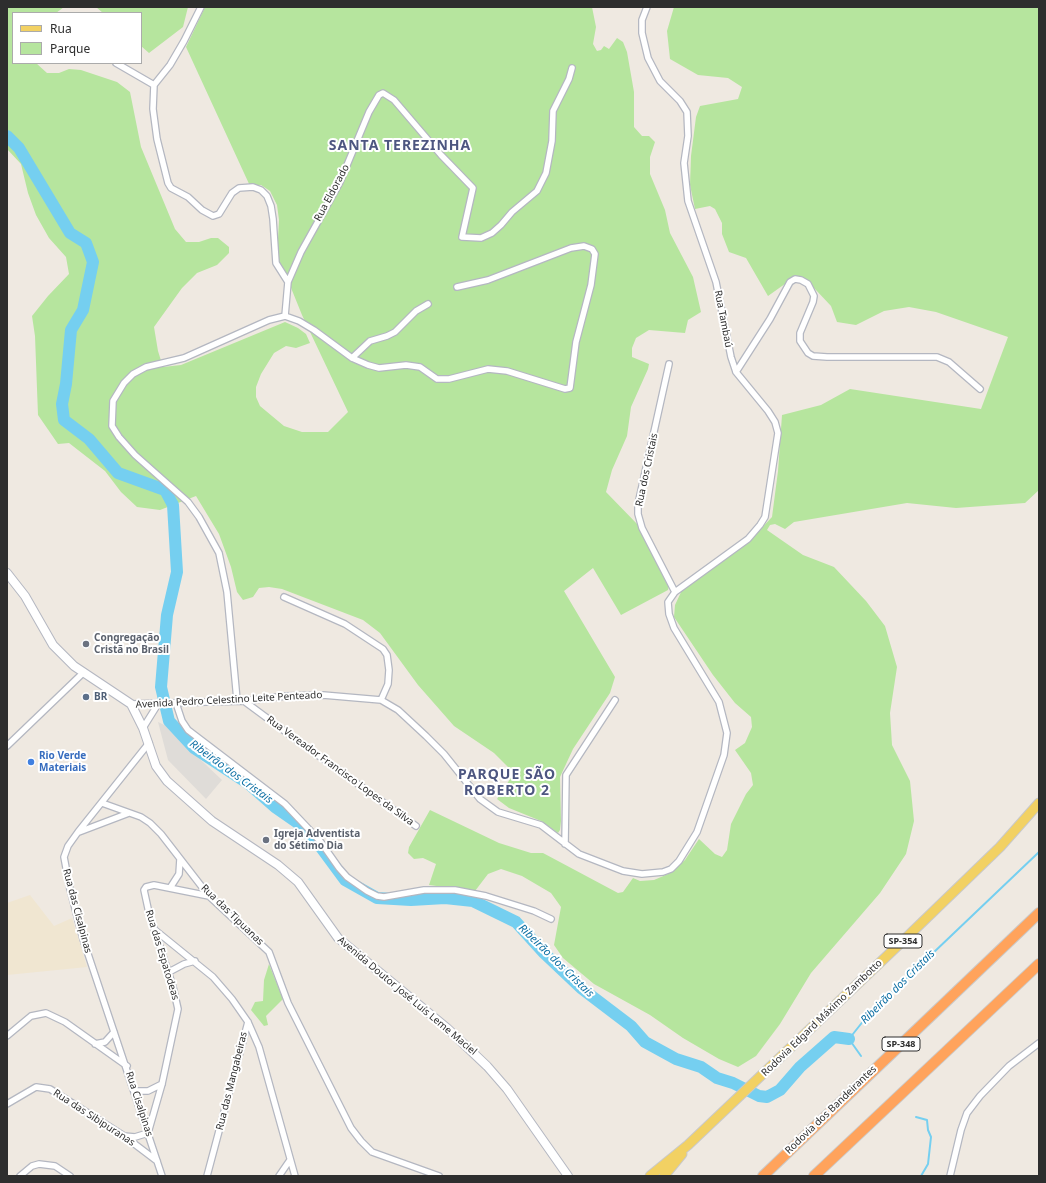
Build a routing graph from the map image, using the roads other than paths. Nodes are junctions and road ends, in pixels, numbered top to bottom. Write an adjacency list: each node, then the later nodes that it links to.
1 (201, 7): 5 (street)
2 (647, 7): 12 (street, Rua Tambaú)
3 (118, 64): 5 (street)
4 (572, 68): 6 (street, Rua Eldorado)
5 (154, 85): 6 (street)
6 (288, 282): 9 (street, Rua Eldorado)
7 (457, 287): 10 (street)
8 (428, 304): 10 (street)
9 (285, 316): 10 (street); 18 (street)
10 (352, 358)
11 (669, 364): 15 (street, Rua dos Cristais)
12 (736, 372): 13 (street); 15 (street, Rua Tambaú)
13 (980, 389)
14 (7, 573): 17 (street, Avenida Pedro Celestino Leite Penteado)
15 (675, 592): 33 (street, Avenida Pedro Celestino Leite Penteado)
16 (284, 597): 19 (street)
17 (84, 672): 23 (street, Avenida Pedro Celestino Leite Penteado); 27 (street)
18 (237, 700): 21 (street, Avenida Pedro Celestino Leite Penteado); 22 (street, Avenida Pedro Celestino Leite Penteado)
19 (381, 700): 21 (street, Avenida Pedro Celestino Leite Penteado); 33 (street, Avenida Pedro Celestino Leite Penteado)
20 (616, 700): 33 (street)
21 (244, 701): 31 (street, Rua Vereador Francisco Lopes da Silva)
22 (174, 703): 24 (street, Avenida Pedro Celestino Leite Penteado); 38 (street)
23 (131, 704): 24 (street, Avenida Pedro Celestino Leite Penteado); 25 (street, Avenida Doutor José Luís Leme Maciel)
24 (159, 704): 25 (street)
25 (143, 728): 26 (street, Avenida Doutor José Luís Leme Maciel)
26 (148, 743): 28 (street, Rua das Cisalpinas); 64 (street, Avenida Doutor José Luís Leme Maciel)
27 (7, 746)
28 (102, 803): 30 (street, Rua das Tipuanas); 32 (street, Rua das Cisalpinas)
29 (1039, 803): 54 (main road, Rodovia Edgard Máximo Zambotto / SP-354)
30 (129, 813): 32 (street); 34 (street, Rua das Tipuanas)
31 (416, 826)
32 (78, 832): 44 (street, Rua das Cisalpinas)
33 (565, 844)
34 (180, 859): 35 (street); 36 (street, Rua das Tipuanas)
35 (170, 888): 36 (street, Rua das Espatodeas); 39 (street, Rua das Espatodeas)
36 (209, 896): 63 (street, Rua das Tipuanas)
37 (1039, 913): 67 (highway, Rodovia dos Bandeirantes / SP-348)
38 (551, 920)
39 (154, 929): 40 (street, Rua das Mangabeiras); 42 (street, Rua das Espatodeas)
40 (195, 961): 42 (street); 43 (street, Rua das Mangabeiras)
41 (1039, 964): 68 (highway)
42 (169, 972): 49 (street, Rua das Espatodeas)
43 (248, 1022): 55 (street); 60 (street, Rua das Mangabeiras)
44 (114, 1032): 46 (street); 48 (street, Rua Cisalpinas)
45 (7, 1036): 46 (street)
46 (94, 1043): 48 (street)
47 (1039, 1043): 69 (street)
48 (126, 1066): 50 (street, Rua Cisalpinas)
49 (162, 1084): 50 (street); 52 (street, Rua das Espatodeas)
50 (134, 1091): 52 (street, Rua Cisalpinas)
51 (7, 1104): 53 (street, Rua das Sibipuranas)
52 (148, 1133): 53 (street); 56 (street, Rua Cisalpinas)
53 (124, 1136): 56 (street, Rua das Sibipuranas)
54 (688, 1145): 65 (main road, Rodovia Edgard Máximo Zambotto / SP-354); 66 (main road, Rodovia Edgard Máximo Zambotto / SP-354)
55 (290, 1160): 61 (street); 62 (street)
56 (157, 1161): 59 (street, Rua Cisalpinas)
57 (20, 1176): 58 (street)
58 (70, 1176)
59 (162, 1176)
60 (207, 1176)
61 (279, 1176)
62 (295, 1176)
63 (439, 1176)
64 (568, 1176)
65 (650, 1176)
66 (664, 1176)
67 (763, 1176)
68 (814, 1176)
69 (950, 1176)

